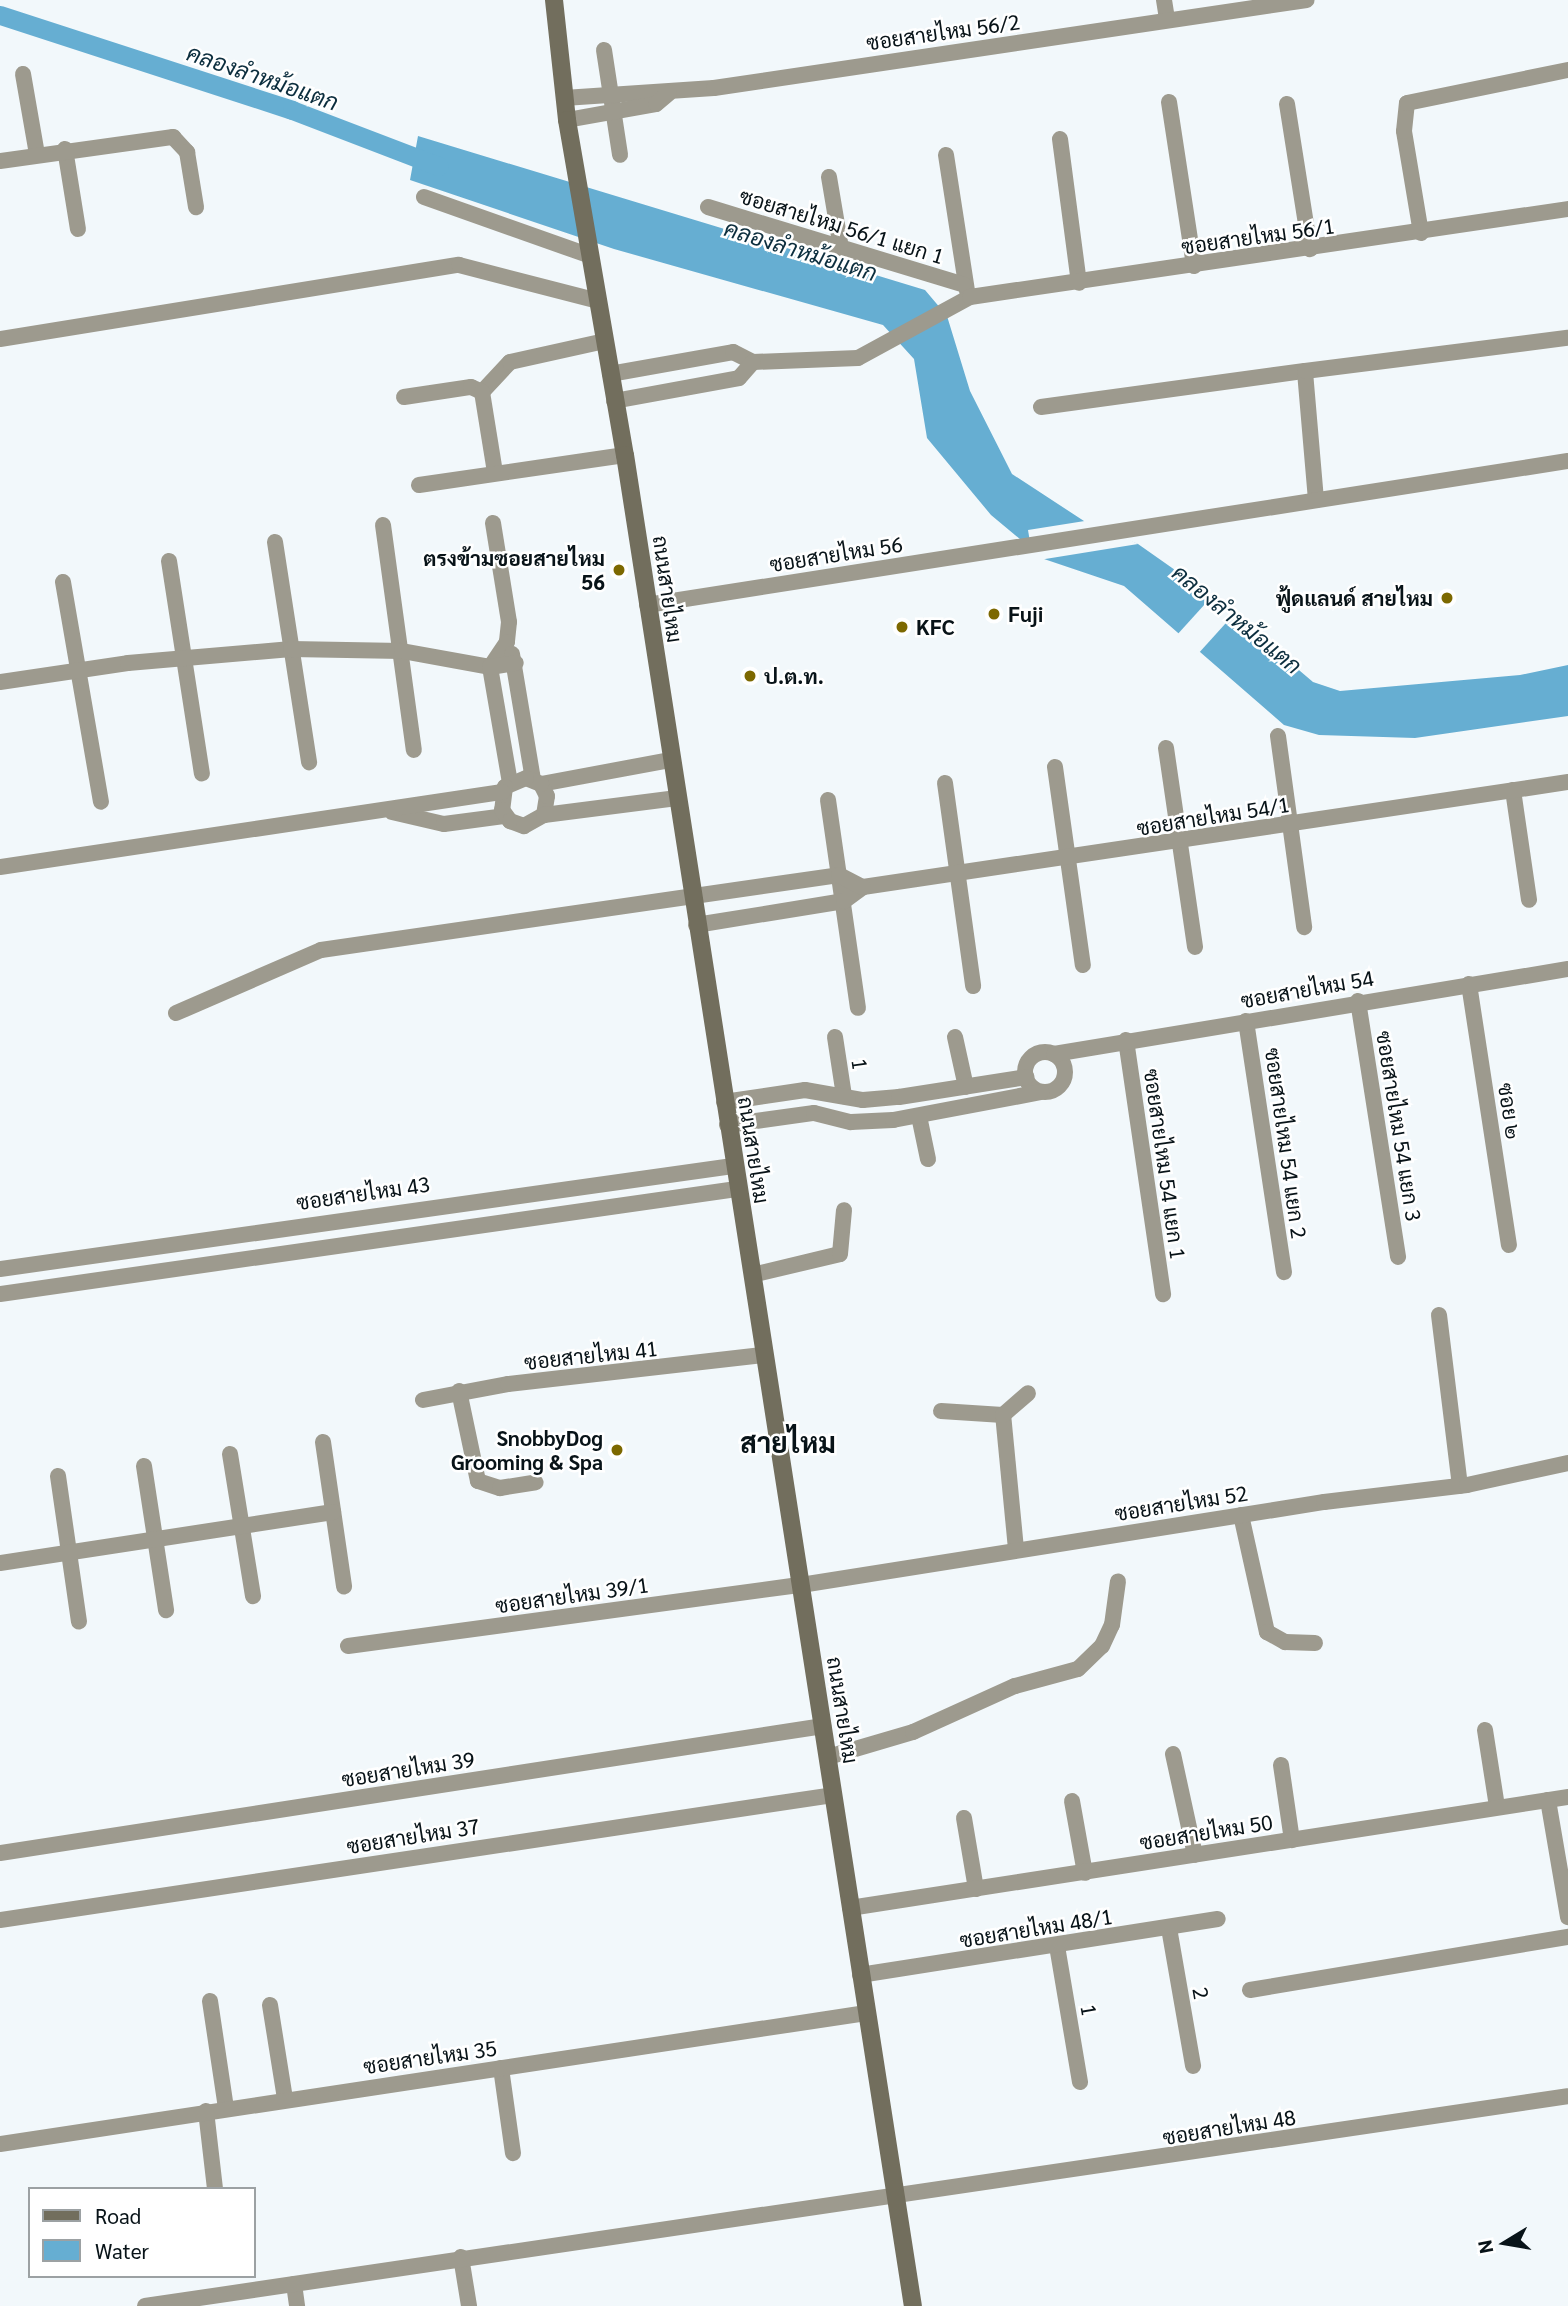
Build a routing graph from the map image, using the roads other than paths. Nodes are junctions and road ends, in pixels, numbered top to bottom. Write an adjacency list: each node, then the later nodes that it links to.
1 (554, 0): 10 (main road, ถนนสายไหม)
2 (1164, 0): 4 (street)
3 (1297, 1): 4 (street, ซอยสายไหม 56/2)
4 (1167, 20): 9 (street, ซอยสายไหม 56/2)
5 (604, 50): 8 (street)
6 (1568, 70): 27 (street)
7 (23, 74): 17 (street)
8 (612, 92): 9 (street, ซอยสายไหม 56/2); 10 (street, ซอยสายไหม 56/2); 13 (street)
9 (669, 93): 13 (street, ซอยสายไหม 56/2)
10 (564, 98): 14 (main road, ถนนสายไหม)
11 (1169, 102): 31 (street)
12 (1287, 104): 29 (street)
13 (615, 114): 14 (street, ซอยสายไหม 56/2); 18 (street)
14 (567, 120): 30 (main road, ถนนสายไหม)
15 (1059, 139): 32 (street)
16 (65, 149): 17 (street); 23 (street); 26 (street)
17 (37, 154): 20 (street)
18 (620, 155)
19 (946, 155): 33 (street, ซอยสายไหม 56/1 แยก 1)
20 (0, 161)
21 (829, 177): 28 (street)
22 (424, 197): 30 (street)
23 (196, 206)
24 (708, 206): 28 (street, ซอยสายไหม 56/1 แยก 1)
25 (1568, 209): 27 (street, ซอยสายไหม 56/1)
26 (78, 229)
27 (1421, 233): 29 (street, ซอยสายไหม 56/1)
28 (841, 248): 33 (street, ซอยสายไหม 56/1 แยก 1)
29 (1310, 249): 31 (street, ซอยสายไหม 56/1)
30 (591, 251): 34 (main road, ถนนสายไหม)
31 (1194, 266): 32 (street, ซอยสายไหม 56/1)
32 (1079, 283): 33 (street, ซอยสายไหม 56/1)
33 (963, 294): 38 (street)
34 (598, 301): 36 (street); 37 (main road, ถนนสายไหม)
35 (1568, 338): 39 (street)
36 (0, 339)
37 (605, 341): 40 (main road, ถนนสายไหม); 41 (street)
38 (753, 362): 40 (street); 43 (street)
39 (1305, 371): 44 (street); 49 (street)
40 (610, 374): 43 (main road, ถนนสายไหม)
41 (482, 393): 42 (street); 47 (street)
42 (404, 397)
43 (614, 401): 45 (main road, ถนนสายไหม)
44 (1041, 407)
45 (625, 455): 47 (street); 55 (main road, ถนนสายไหม)
46 (1568, 461): 49 (street, ซอยสายไหม 56)
47 (495, 472): 48 (street)
48 (419, 485)
49 (1315, 500): 55 (street, ซอยสายไหม 56)
50 (493, 523): 56 (street)
51 (383, 525): 58 (street)
52 (275, 542): 57 (street)
53 (169, 561): 59 (street)
54 (63, 582): 62 (street)
55 (647, 605): 67 (main road, ถนนสายไหม)
56 (507, 642): 60 (street); 61 (street)
57 (291, 649): 58 (street); 59 (street); 68 (street)
58 (402, 651): 61 (street); 66 (street)
59 (184, 657): 62 (street); 70 (street)
60 (516, 663): 61 (street); 71 (street)
61 (490, 667): 74 (street)
62 (78, 670): 63 (street); 78 (street)
63 (0, 682)
64 (1278, 736): 82 (street)
65 (1166, 748): 83 (street)
66 (414, 750)
67 (671, 760): 71 (street); 76 (main road, ถนนสายไหม)
68 (309, 762)
69 (1055, 768): 84 (street)
70 (202, 773)
71 (537, 782): 74 (street); 81 (street)
72 (1568, 782): 75 (street, ซอยสายไหม 54/1)
73 (945, 783): 87 (street)
74 (506, 788): 79 (street); 80 (street)
75 (1513, 790): 82 (street, ซอยสายไหม 54/1); 90 (street)
76 (677, 798): 81 (street); 89 (main road, ถนนสายไหม)
77 (828, 800): 86 (street)
78 (101, 802)
79 (383, 810): 80 (street); 85 (street)
80 (505, 816): 81 (street)
81 (544, 816)
82 (1289, 826): 83 (street, ซอยสายไหม 54/1); 93 (street)
83 (1180, 843): 84 (street, ซอยสายไหม 54/1); 94 (street)
84 (1069, 860): 87 (street, ซอยสายไหม 54/1); 95 (street)
85 (0, 867)
86 (839, 875): 88 (street); 89 (street); 91 (street)
87 (959, 877): 88 (street, ซอยสายไหม 54/1); 98 (street)
88 (863, 887): 91 (street)
89 (692, 898): 92 (main road, ถนนสายไหม); 101 (street)
90 (1529, 900)
91 (844, 901): 92 (street); 100 (street)
92 (695, 925): 112 (main road, ถนนสายไหม)
93 (1304, 928)
94 (1195, 947)
95 (1083, 965)
96 (1568, 968): 97 (street, ซอยสายไหม 54)
97 (1469, 984): 99 (street, ซอยสายไหม 54); 120 (street, ซอย ๒)
98 (974, 986)
99 (1358, 1001): 102 (street, ซอยสายไหม 54); 121 (street, ซอยสายไหม 54 แยก 3)
100 (858, 1008)
101 (176, 1013)
102 (1246, 1021): 105 (street, ซอยสายไหม 54); 123 (street, ซอยสายไหม 54 แยก 2)
103 (835, 1037): 111 (street, 1)
104 (956, 1037): 108 (street)
105 (1126, 1040): 106 (street, ซอยสายไหม 54); 126 (street, ซอยสายไหม 54 แยก 1)
106 (1054, 1054): 107 (street); 109 (street)
107 (1026, 1077): 108 (street); 109 (street)
108 (966, 1087): 111 (street)
109 (1041, 1092): 113 (street)
110 (768, 1096): 111 (street); 112 (street); 114 (street)
111 (844, 1096)
112 (724, 1102): 115 (main road, ถนนสายไหม)
113 (919, 1116): 114 (street); 116 (street)
114 (771, 1117): 115 (street)
115 (727, 1125): 117 (main road, ถนนสายไหม)
116 (928, 1159)
117 (733, 1166): 118 (main road, ถนนสายไหม); 122 (street, ซอยสายไหม 43)
118 (737, 1189): 124 (main road, ถนนสายไหม); 125 (street)
119 (844, 1210): 124 (street)
120 (1509, 1245)
121 (1398, 1257)
122 (0, 1269)
123 (1283, 1272)
124 (752, 1275): 128 (main road, ถนนสายไหม)
125 (0, 1294)
126 (1163, 1294)
127 (1439, 1315): 140 (street)
128 (764, 1355): 129 (street, ซอยสายไหม 41); 149 (main road, ถนนสายไหม)
129 (459, 1391): 131 (street, ซอยสายไหม 41); 139 (street)
130 (1028, 1393): 133 (street)
131 (423, 1400)
132 (941, 1411): 133 (street)
133 (1003, 1415): 145 (street)
134 (323, 1442): 141 (street)
135 (230, 1454): 143 (street)
136 (1568, 1463): 140 (street, ซอยสายไหม 52)
137 (144, 1466): 144 (street)
138 (58, 1476): 146 (street)
139 (536, 1482)
140 (1460, 1486): 142 (street, ซอยสายไหม 52)
141 (334, 1512): 143 (street); 150 (street)
142 (1241, 1515): 145 (street, ซอยสายไหม 52); 154 (street)
143 (242, 1527): 144 (street); 151 (street)
144 (156, 1541): 146 (street); 152 (street)
145 (1016, 1549): 149 (street, ซอยสายไหม 52)
146 (68, 1555): 147 (street); 153 (street)
147 (0, 1563)
148 (1118, 1581): 159 (street)
149 (801, 1585): 155 (street, ซอยสายไหม 39/1); 156 (main road, ถนนสายไหม)
150 (344, 1586)
151 (253, 1596)
152 (166, 1610)
153 (79, 1620)
154 (1315, 1643)
155 (348, 1647)
156 (823, 1726): 159 (main road, ถนนสายไหม); 168 (street, ซอยสายไหม 39)
157 (1485, 1730): 165 (street)
158 (1173, 1754): 169 (street)
159 (828, 1758): 161 (main road, ถนนสายไหม)
160 (1281, 1765): 167 (street)
161 (833, 1795): 172 (main road, ถนนสายไหม); 175 (street, ซอยสายไหม 37)
162 (1568, 1797): 163 (street, ซอยสายไหม 50)
163 (1548, 1800): 165 (street, ซอยสายไหม 50); 173 (street)
164 (1072, 1801): 170 (street)
165 (1497, 1807): 167 (street, ซอยสายไหม 50)
166 (964, 1818): 171 (street)
167 (1292, 1840): 169 (street, ซอยสายไหม 50)
168 (0, 1853)
169 (1195, 1855): 170 (street, ซอยสายไหม 50)
170 (1085, 1873): 171 (street, ซอยสายไหม 50)
171 (976, 1889): 172 (street, ซอยสายไหม 50)
172 (850, 1908): 179 (main road, ถนนสายไหม)
173 (1568, 1917)
174 (1218, 1919): 176 (street, ซอยสายไหม 48/1)
175 (0, 1920)
176 (1169, 1928): 178 (street, ซอยสายไหม 48/1); 184 (street, 2)
177 (1568, 1937): 180 (street)
178 (1057, 1946): 179 (street, ซอยสายไหม 48/1); 186 (street, 1)
179 (860, 1975): 183 (main road, ถนนสายไหม)
180 (1250, 1990)
181 (210, 2001): 189 (street)
182 (270, 2005): 188 (street)
183 (866, 2013): 185 (street, ซอยสายไหม 35); 194 (main road, ถนนสายไหม)
184 (1193, 2066)
185 (501, 2068): 188 (street, ซอยสายไหม 35); 192 (street)
186 (1080, 2081)
187 (1568, 2096): 194 (street, ซอยสายไหม 48)
188 (285, 2099): 189 (street, ซอยสายไหม 35)
189 (226, 2108): 190 (street, ซอยสายไหม 35)
190 (206, 2111): 191 (street, ซอยสายไหม 35); 193 (street)
191 (0, 2144)
192 (513, 2153)
193 (215, 2187)
194 (895, 2197): 195 (street, ซอยสายไหม 48); 200 (main road, ถนนสายไหม)
195 (461, 2257): 196 (street, ซอยสายไหม 48); 199 (street)
196 (294, 2284): 197 (street, ซอยสายไหม 48); 198 (street)
197 (145, 2306)
198 (298, 2306)
199 (468, 2306)
200 (913, 2306)

